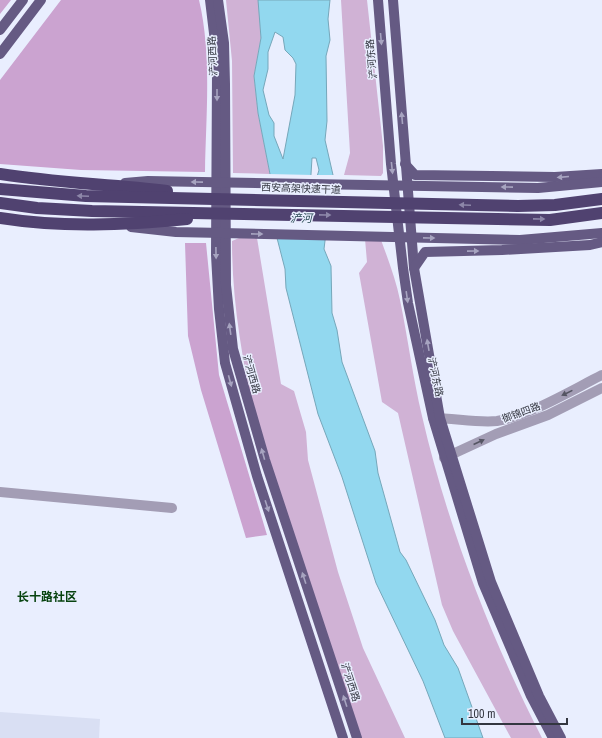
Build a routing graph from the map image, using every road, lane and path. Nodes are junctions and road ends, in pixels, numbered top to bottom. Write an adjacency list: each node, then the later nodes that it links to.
1 (23, 0): 7 (main road)
2 (41, 0): 8 (main road)
3 (210, 0): 33 (main road, 浐河西路, one-way to 33)
4 (218, 0): 34 (main road, 浐河西路, one-way to 4)
5 (378, 0): 29 (main road, 浐河东路, one-way to 29)
6 (393, 0): 9 (main road, 浐河东路, one-way to 6)
7 (0, 30)
8 (0, 54)
9 (406, 164): 11 (main road, one-way to 9); 26 (main road, 浐河东路)
10 (0, 174): 14 (highway)
11 (602, 174)
12 (0, 179): 14 (highway)
13 (602, 182): 15 (main road, one-way to 15)
14 (61, 183): 15 (highway)
15 (109, 184): 17 (highway)
16 (0, 189): 17 (highway, 西安高架快速干道, one-way to 16)
17 (185, 195): 18 (highway, 西安高架快速干道, one-way to 17)
18 (602, 199)
19 (0, 203): 21 (highway)
20 (602, 213): 21 (highway, one-way to 20)
21 (186, 216): 23 (highway)
22 (0, 218): 23 (highway)
23 (112, 225): 24 (main road, one-way to 24)
24 (602, 233)
25 (602, 242): 26 (main road, one-way to 25)
26 (414, 268): 29 (main road, 浐河东路, one-way to 26)
27 (602, 375): 29 (street, 御锦四路, one-way to 29)
28 (602, 388): 30 (street, 御锦四路, one-way to 28)
29 (437, 418): 30 (main road, 浐河东路)
30 (447, 457): 35 (main road, 浐河东路); 36 (main road, 浐河东路)
31 (0, 492): 32 (street)
32 (172, 508)
33 (344, 738)
34 (357, 738)
35 (553, 738)
36 (561, 738)

